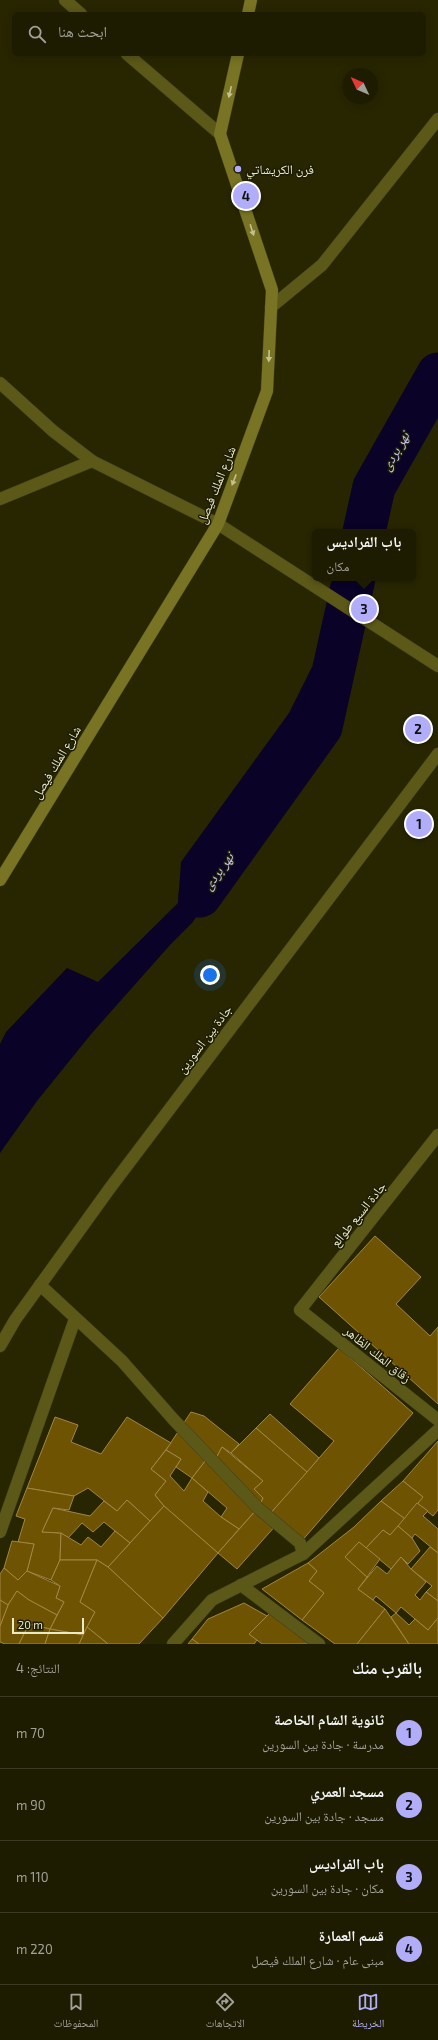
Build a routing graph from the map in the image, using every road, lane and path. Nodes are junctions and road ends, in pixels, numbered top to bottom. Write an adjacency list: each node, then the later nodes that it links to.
1 (65, 0): 3 (street)
2 (251, 0): 4 (street)
3 (79, 12)
4 (248, 12)
5 (129, 56): 8 (street)
6 (238, 56): 8 (street, one-way to 8)
7 (438, 120): 9 (street)
8 (220, 134): 9 (street, شارع الملك فيصل, one-way to 9)
9 (271, 306): 13 (street, شارع الملك فيصل, one-way to 13)
10 (0, 383): 11 (street)
11 (92, 461): 12 (street); 13 (street)
12 (0, 499)
13 (218, 524): 14 (street); 16 (street, شارع الملك فيصل)
14 (438, 666)
15 (438, 754): 18 (street, جادة بين السورين)
16 (0, 880)
17 (438, 1135): 19 (street, جادة السبع طوالع)
18 (40, 1285): 20 (street); 21 (street, جادة بين السورين)
19 (300, 1310): 22 (street, زقاق الملك الظاهر)
20 (75, 1319): 24 (street); 25 (street)
21 (0, 1346)
22 (438, 1420)
23 (438, 1430): 25 (street)
24 (0, 1532)
25 (303, 1554): 26 (street)
26 (241, 1585): 27 (street); 28 (street)
27 (173, 1644)
28 (319, 1644)

